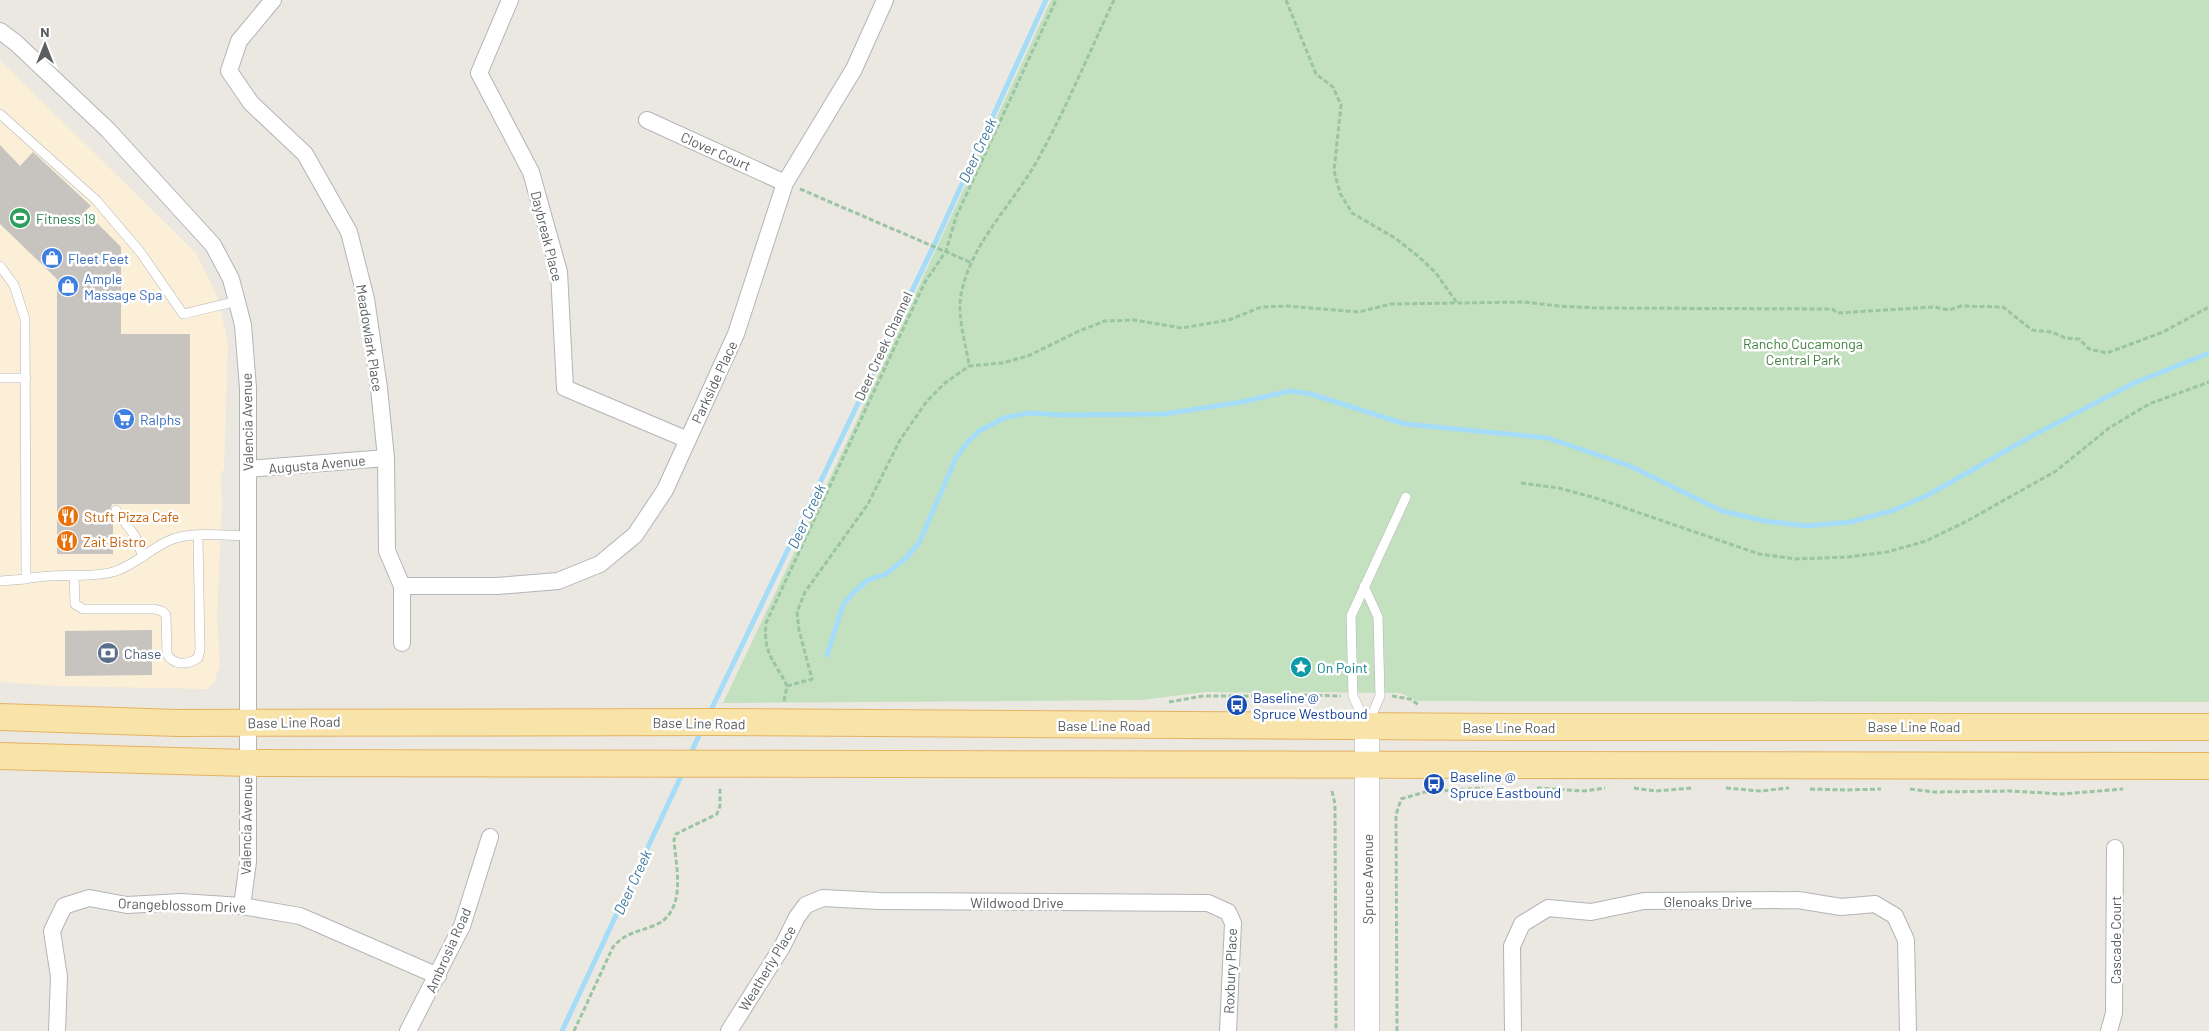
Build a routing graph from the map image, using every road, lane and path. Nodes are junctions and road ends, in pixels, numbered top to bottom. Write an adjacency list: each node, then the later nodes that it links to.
1 (273, 0): 22 (street, Meadowlark Place)
2 (510, 0): 21 (street, Daybreak Place)
3 (885, 0): 10 (street, Parkside Place)
4 (1056, 0): 11 (path, Deer Creek Channel)
5 (1114, 0): 12 (path)
6 (1286, 0): 15 (path)
7 (2, 35): 14 (street, Valencia Avenue)
8 (0, 114): 14 (lane)
9 (647, 120): 10 (street, Clover Court)
10 (786, 182): 11 (path); 21 (street, Parkside Place)
11 (946, 251): 12 (path); 36 (path, Deer Creek Channel)
12 (972, 263): 17 (path)
13 (0, 266): 19 (lane)
14 (237, 301): 23 (street, Valencia Avenue)
15 (1456, 303): 16 (path); 17 (path)
16 (2209, 307)
17 (969, 366): 36 (path)
18 (0, 378): 19 (lane)
19 (26, 378): 31 (lane)
20 (2209, 382): 24 (path)
21 (688, 440): 33 (street, Parkside Place)
22 (386, 458): 23 (street, Augusta Avenue); 33 (street, Meadowlark Place)
23 (248, 469): 28 (street, Valencia Avenue)
24 (1522, 483)
25 (1406, 497): 34 (lane)
26 (116, 510): 29 (lane)
27 (198, 536): 28 (lane); 29 (lane); 30 (lane)
28 (249, 536): 41 (street, Valencia Avenue)
29 (143, 557): 30 (lane)
30 (74, 576): 31 (lane)
31 (26, 579): 32 (lane)
32 (0, 581)
33 (402, 586): 35 (street, Meadowlark Place)
34 (1364, 586): 42 (lane); 42 (lane)
35 (402, 643)
36 (787, 686): 38 (path)
37 (1401, 696): 39 (path)
38 (783, 704)
39 (1419, 705)
40 (0, 717): 41 (main road, Base Line Road)
41 (248, 723): 42 (main road, Base Line Road); 45 (street, Valencia Avenue)
42 (1367, 726): 43 (main road, Base Line Road); 46 (street, Spruce Avenue)
43 (2209, 727)
44 (0, 756): 45 (main road)
45 (247, 763): 46 (main road); 64 (street, Valencia Avenue)
46 (1368, 764): 47 (main road); 73 (street, Spruce Avenue)
47 (2209, 766)
48 (720, 787): 69 (path)
49 (1701, 787): 54 (path)
50 (1718, 787): 55 (path)
51 (1485, 788): 74 (path)
52 (1532, 788): 53 (path)
53 (1608, 788)
54 (1631, 788)
55 (1798, 788)
56 (1804, 788): 57 (path)
57 (1884, 788)
58 (1901, 788): 59 (path)
59 (2128, 789)
60 (1332, 791): 72 (path)
61 (490, 837): 66 (street, Ambrosia Road)
62 (2115, 848): 77 (street, Cascade Court)
63 (806, 905): 65 (street, Wildwood Drive); 70 (street, Weatherly Place)
64 (242, 906): 66 (street, Orangeblossom Drive); 67 (street, Orangeblossom Drive)
65 (1228, 912): 71 (street, Roxbury Place)
66 (438, 976): 68 (street, Ambrosia Road)
67 (57, 1031)
68 (408, 1031)
69 (574, 1031)
70 (729, 1031)
71 (1228, 1031)
72 (1336, 1031)
73 (1367, 1031)
74 (1397, 1031)
75 (1513, 1031): 76 (street, Glenoaks Drive)
76 (1908, 1031)
77 (2109, 1031)

